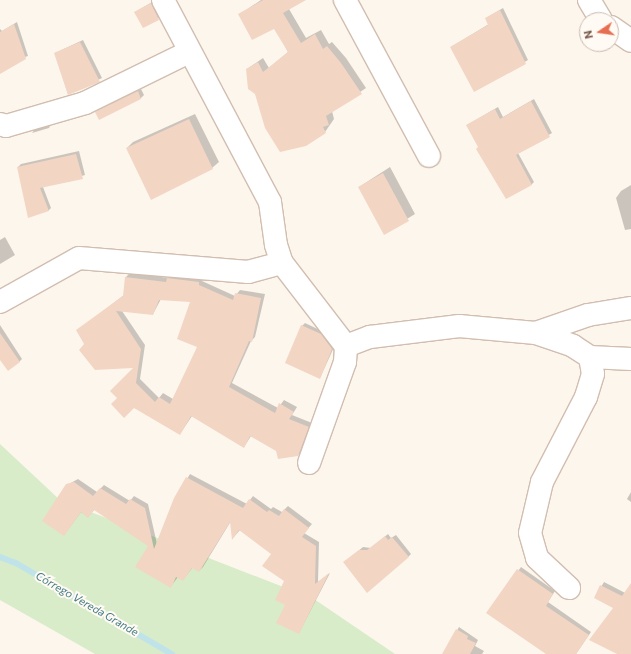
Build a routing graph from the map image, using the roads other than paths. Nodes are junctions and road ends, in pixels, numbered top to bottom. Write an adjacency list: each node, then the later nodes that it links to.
1 (163, 0): 7 (street)
2 (345, 0): 9 (street)
3 (589, 0): 4 (street)
4 (596, 12)
5 (619, 33): 6 (street)
6 (631, 41)
7 (189, 52): 8 (street); 10 (street)
8 (0, 124)
9 (429, 156)
10 (282, 263): 11 (street); 14 (street)
11 (0, 302)
12 (631, 308): 13 (street)
13 (536, 333): 14 (street); 15 (street)
14 (346, 346): 17 (street)
15 (590, 357): 16 (street); 18 (street)
16 (631, 359)
17 (309, 463)
18 (570, 588)

